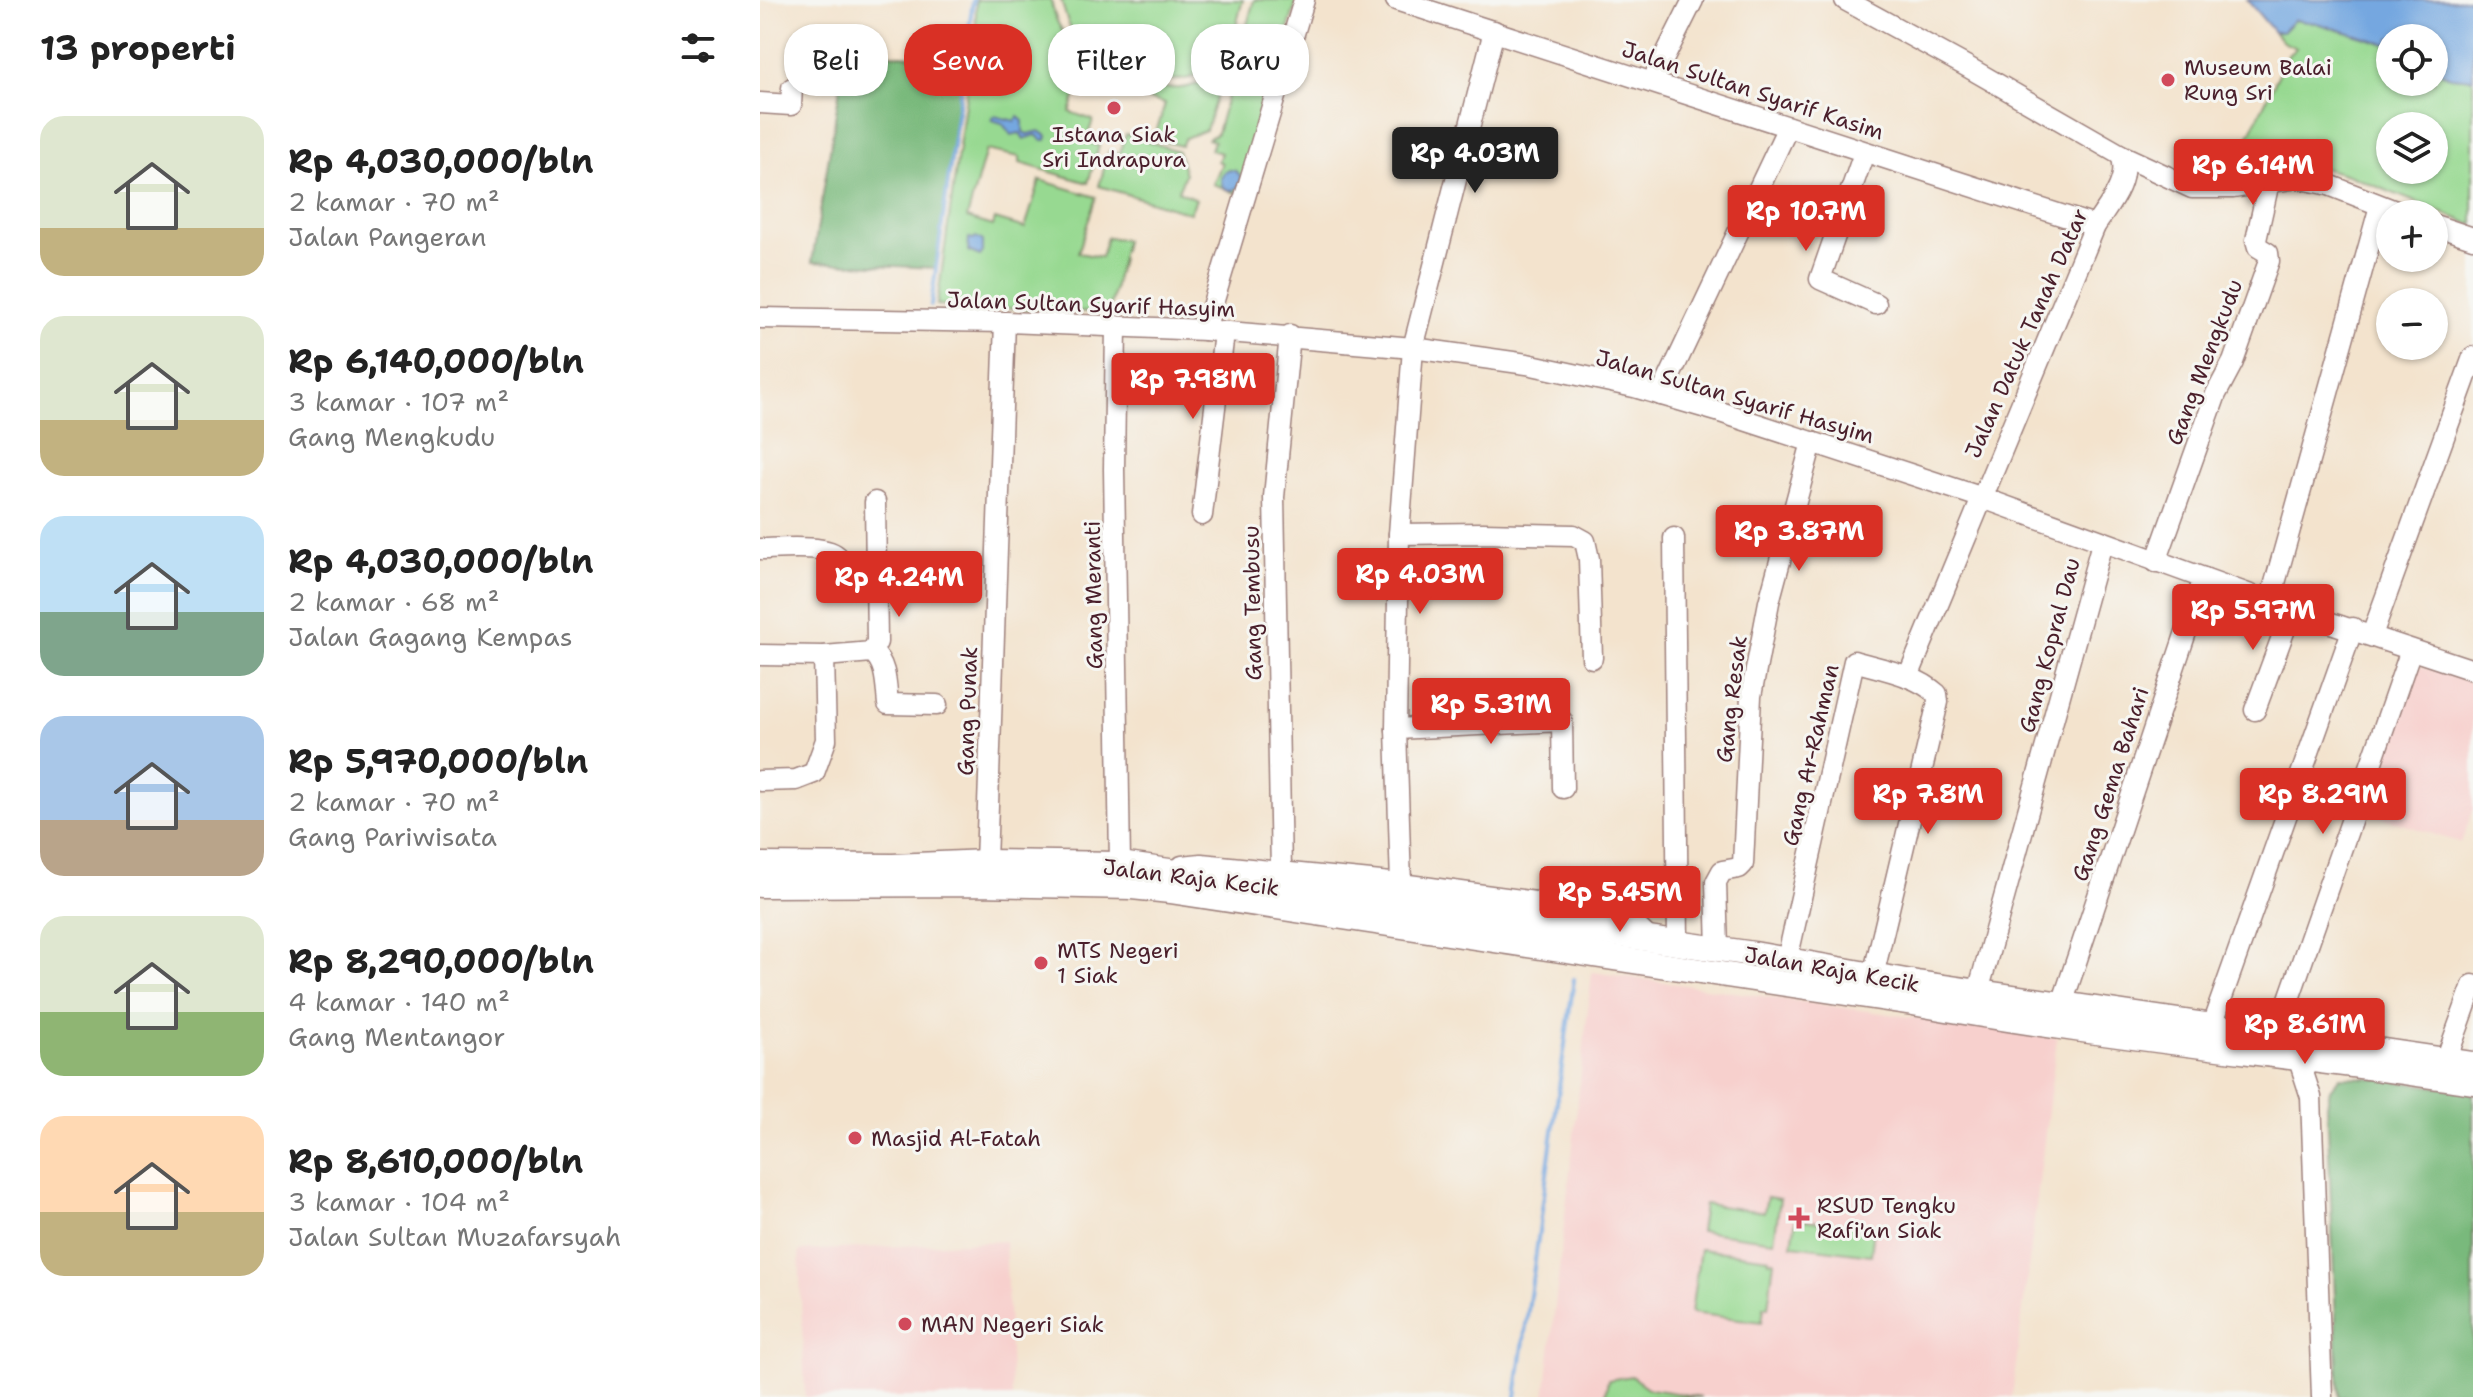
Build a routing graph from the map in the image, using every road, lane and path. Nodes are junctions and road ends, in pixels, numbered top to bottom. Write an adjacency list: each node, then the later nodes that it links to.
1 (1304, 0): 25 (street)
2 (1396, 0): 5 (street, Jalan Sultan Syarif Kasim)
3 (1693, 0): 7 (street)
4 (1845, 0): 12 (street)
5 (1463, 10): 6 (street, Jalan Sultan Syarif Kasim)
6 (1494, 31): 7 (street, Jalan Sultan Syarif Kasim); 27 (street)
7 (1652, 82): 10 (street, Jalan Sultan Syarif Kasim)
8 (792, 96): 9 (street)
9 (760, 103)
10 (1788, 127): 11 (street, Jalan Sultan Syarif Kasim); 29 (street)
11 (1864, 153): 18 (street, Jalan Sultan Syarif Kasim); 21 (street)
12 (2121, 155): 13 (street); 15 (street)
13 (2162, 174): 14 (street); 15 (street)
14 (2269, 182): 16 (street); 38 (street, Gang Mengkudu)
15 (2118, 189): 18 (street, Jalan Datuk Tanah Datar)
16 (2376, 204)
17 (2376, 220): 41 (street)
18 (2095, 226): 31 (street, Jalan Datuk Tanah Datar)
19 (2448, 230): 20 (street)
20 (2473, 238)
21 (1876, 304)
22 (760, 318): 23 (street, Jalan Sultan Syarif Hasyim)
23 (1005, 322): 24 (street, Jalan Sultan Syarif Hasyim); 56 (street, Gang Punak)
24 (1116, 326): 25 (street, Jalan Sultan Syarif Hasyim); 57 (street, Gang Meranti)
25 (1214, 331): 26 (street, Jalan Sultan Syarif Hasyim); 33 (street)
26 (1290, 335): 27 (street, Jalan Sultan Syarif Hasyim); 59 (street, Gang Tembusu)
27 (1413, 348): 29 (street, Jalan Sultan Syarif Hasyim); 34 (street)
28 (2473, 357): 43 (street)
29 (1661, 395): 30 (street, Jalan Sultan Syarif Hasyim)
30 (1812, 442): 31 (street, Jalan Sultan Syarif Hasyim); 66 (street, Gang Resak)
31 (1980, 497): 36 (street, Jalan Sultan Syarif Hasyim); 50 (street)
32 (875, 502): 39 (street)
33 (1202, 515)
34 (1399, 534): 48 (street); 53 (street)
35 (1674, 538): 65 (street)
36 (2102, 543): 38 (street, Jalan Sultan Syarif Hasyim); 70 (street, Gang Kopral Dau)
37 (760, 549): 39 (street)
38 (2156, 562): 40 (street, Jalan Sultan Syarif Hasyim)
39 (876, 576): 45 (street)
40 (2204, 578): 41 (street, Jalan Sultan Syarif Hasyim); 71 (street, Gang Gema Bahari)
41 (2270, 601): 42 (street, Jalan Sultan Syarif Hasyim)
42 (2292, 610): 43 (street, Jalan Sultan Syarif Hasyim); 52 (street)
43 (2362, 632): 44 (street, Jalan Sultan Syarif Hasyim); 72 (street)
44 (2411, 650): 49 (street, Jalan Sultan Syarif Hasyim); 73 (street)
45 (872, 652): 47 (street); 51 (street)
46 (760, 655): 47 (street)
47 (824, 656): 54 (street)
48 (1592, 658)
49 (2473, 670)
50 (1908, 677): 67 (street, Gang Ar-Rahman); 68 (street)
51 (937, 705)
52 (2255, 710)
53 (1396, 729): 55 (street); 62 (street)
54 (760, 781)
55 (1563, 788)
56 (986, 862): 57 (main road, Jalan Raja Kecik); 60 (main road, Jalan Raja Kecik)
57 (1120, 864): 61 (main road, Jalan Raja Kecik)
58 (760, 865): 60 (main road, Jalan Raja Kecik)
59 (1281, 872): 61 (street); 62 (street)
60 (893, 874): 61 (main road, Jalan Raja Kecik); 63 (main road, Jalan Raja Kecik)
61 (1171, 882): 64 (main road, Jalan Raja Kecik); 74 (main road, Jalan Raja Kecik)
62 (1401, 884): 64 (street)
63 (760, 885)
64 (1653, 942): 65 (main road, Jalan Raja Kecik)
65 (1678, 945): 66 (main road, Jalan Raja Kecik)
66 (1718, 950): 67 (main road, Jalan Raja Kecik)
67 (1787, 960): 68 (main road, Jalan Raja Kecik)
68 (1873, 976): 70 (main road, Jalan Raja Kecik)
69 (2473, 985): 75 (street)
70 (1978, 992): 71 (main road, Jalan Raja Kecik)
71 (2062, 1004): 72 (main road, Jalan Raja Kecik)
72 (2212, 1025): 73 (main road, Jalan Raja Kecik)
73 (2276, 1036): 75 (main road, Jalan Raja Kecik)
74 (2298, 1057): 76 (main road, Jalan Raja Kecik); 79 (street)
75 (2446, 1060): 77 (main road, Jalan Raja Kecik)
76 (2336, 1061): 78 (main road, Jalan Raja Kecik); 79 (street)
77 (2473, 1064)
78 (2473, 1082)
79 (2311, 1097): 80 (street)
80 (2322, 1397)

